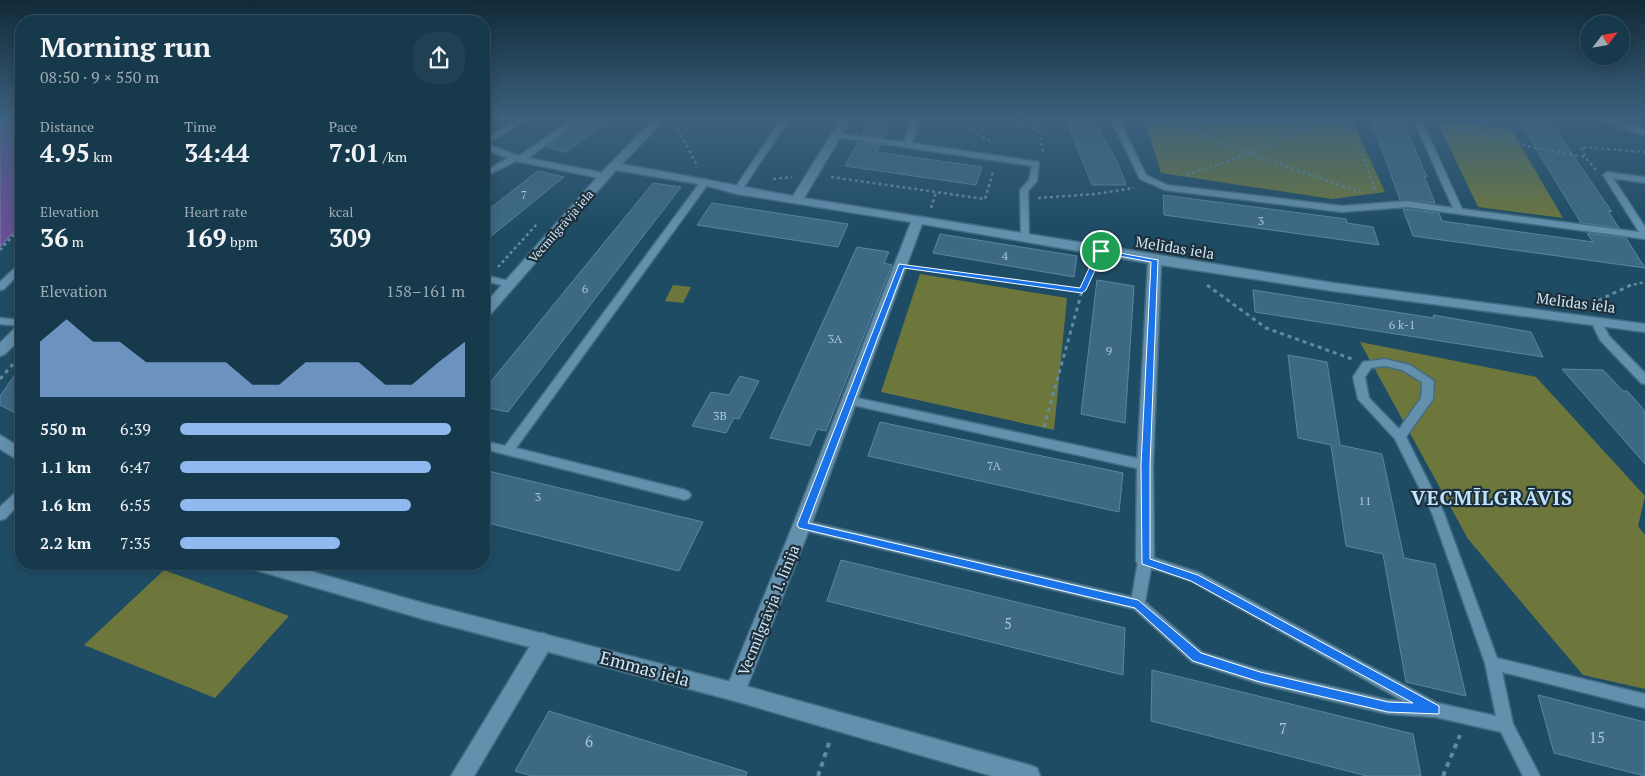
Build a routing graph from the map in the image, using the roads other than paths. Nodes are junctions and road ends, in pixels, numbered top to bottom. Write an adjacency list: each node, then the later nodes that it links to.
1 (511, 155): 9 (lane)
2 (522, 155): 9 (lane)
3 (625, 155): 10 (street, Vecmīlgrāvja iela)
4 (761, 155): 15 (lane)
5 (825, 155): 16 (street)
6 (971, 155): 20 (lane)
7 (1132, 155): 17 (lane)
8 (1434, 155): 17 (lane)
9 (518, 158): 11 (lane); 12 (lane)
10 (614, 166): 12 (street, Vecmīlgrāvja iela); 14 (street, Melīdas iela)
11 (490, 172)
12 (604, 176): 24 (street, Vecmīlgrāvja iela)
13 (1645, 180): 19 (lane)
14 (705, 182): 15 (street, Melīdas iela); 38 (lane)
15 (737, 191): 16 (street, Melīdas iela)
16 (797, 200): 18 (street, Melīdas iela)
17 (1460, 211): 19 (lane)
18 (918, 220): 20 (street, Melīdas iela); 34 (street, Vecmīlgrāvja 1. līnija)
19 (1645, 235)
20 (1026, 237): 21 (street, Melīdas iela)
21 (1155, 260): 27 (street, Melīdas iela); 40 (street)
22 (15, 273): 25 (lane)
23 (490, 279): 24 (lane)
24 (510, 284): 26 (street, Vecmīlgrāvja iela)
25 (0, 287)
26 (490, 306)
27 (1589, 320): 30 (street, Melīdas iela); 33 (lane)
28 (0, 321): 29 (lane)
29 (15, 328)
30 (1645, 328)
31 (15, 336): 32 (street)
32 (0, 351)
33 (1645, 380)
34 (848, 400): 40 (lane); 44 (street, Vecmīlgrāvja 1. līnija)
35 (1400, 437): 35 (lane); 49 (lane)
36 (0, 441): 39 (street)
37 (490, 446): 38 (lane)
38 (508, 450): 41 (lane)
39 (15, 452)
40 (1145, 465): 45 (street)
41 (685, 495)
42 (15, 500): 43 (lane)
43 (0, 515)
44 (802, 525): 47 (lane); 50 (street, Vecmīlgrāvja 1. līnija)
45 (1145, 561): 47 (lane); 52 (lane)
46 (280, 570): 48 (street, Emmas iela)
47 (1138, 604): 52 (lane)
48 (543, 642): 50 (street, Emmas iela); 54 (street)
49 (1492, 663): 51 (lane); 53 (lane)
50 (735, 692): 55 (street, Emmas iela)
51 (1645, 701)
52 (1435, 710): 53 (lane)
53 (1506, 726): 56 (lane)
54 (462, 776)
55 (1029, 776)
56 (1532, 776)

